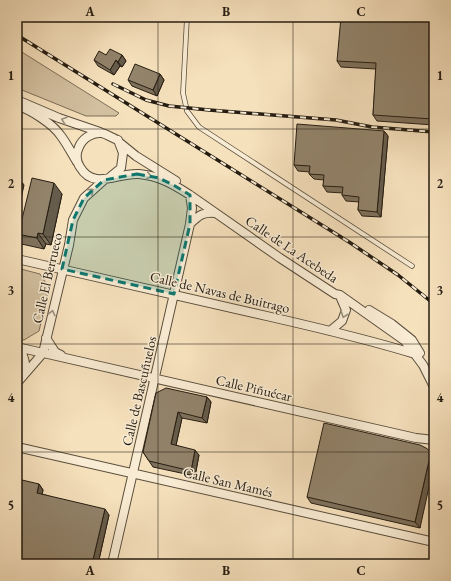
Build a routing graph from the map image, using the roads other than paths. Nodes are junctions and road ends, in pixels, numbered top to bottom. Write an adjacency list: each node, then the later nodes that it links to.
1 (187, 17): 12 (lane)
2 (17, 100): 4 (street, one-way to 2)
3 (17, 106): 6 (street)
4 (101, 133): 5 (street); 6 (street)
5 (118, 140): 7 (street); 22 (street, Calle de La Acebeda)
6 (78, 164): 7 (street)
7 (107, 178): 8 (street, Calle de La Acebeda, one-way to 8); 13 (street, Calle El Berrueco, one-way to 7)
8 (190, 194): 9 (street, Calle de La Acebeda); 10 (street, Calle de Bascuñuelos)
9 (216, 213): 10 (street); 15 (street, Calle de La Acebeda)
10 (190, 224): 14 (street, Calle de Bascuñuelos)
11 (17, 259): 13 (street, Calle de Navas de Buitrago)
12 (412, 266)
13 (62, 269): 14 (street, Calle de Navas de Buitrago); 17 (street, Calle El Berrueco, one-way to 13)
14 (174, 294): 16 (street, Calle de Navas de Buitrago); 23 (street, Calle de Bascuñuelos)
15 (340, 295): 16 (street, one-way to 16); 20 (street, Calle de La Acebeda)
16 (330, 331): 20 (street, Calle de Navas de Buitrago)
17 (46, 338): 19 (street, Calle El Berrueco); 21 (street, Calle Piñuécar)
18 (18, 348): 19 (street, Calle Piñuécar); 24 (street, Calle Piñuécar)
19 (43, 353): 21 (street, Calle Piñuécar); 24 (street, Calle El Berrueco)
20 (415, 354): 25 (street, Calle de La Acebeda)
21 (69, 359): 23 (street, Calle Piñuécar)
22 (434, 376)
23 (155, 379): 27 (street, Calle Piñuécar); 31 (street, Calle de Bascuñuelos)
24 (18, 382)
25 (434, 386)
26 (434, 435): 27 (street)
27 (425, 440): 28 (street, Calle Piñuécar); 29 (street)
28 (434, 440)
29 (434, 446)
30 (17, 447): 31 (street, Calle San Mamés)
31 (133, 474): 32 (street, Calle San Mamés); 33 (street, Calle de Bascuñuelos)
32 (434, 542)
33 (112, 564)

